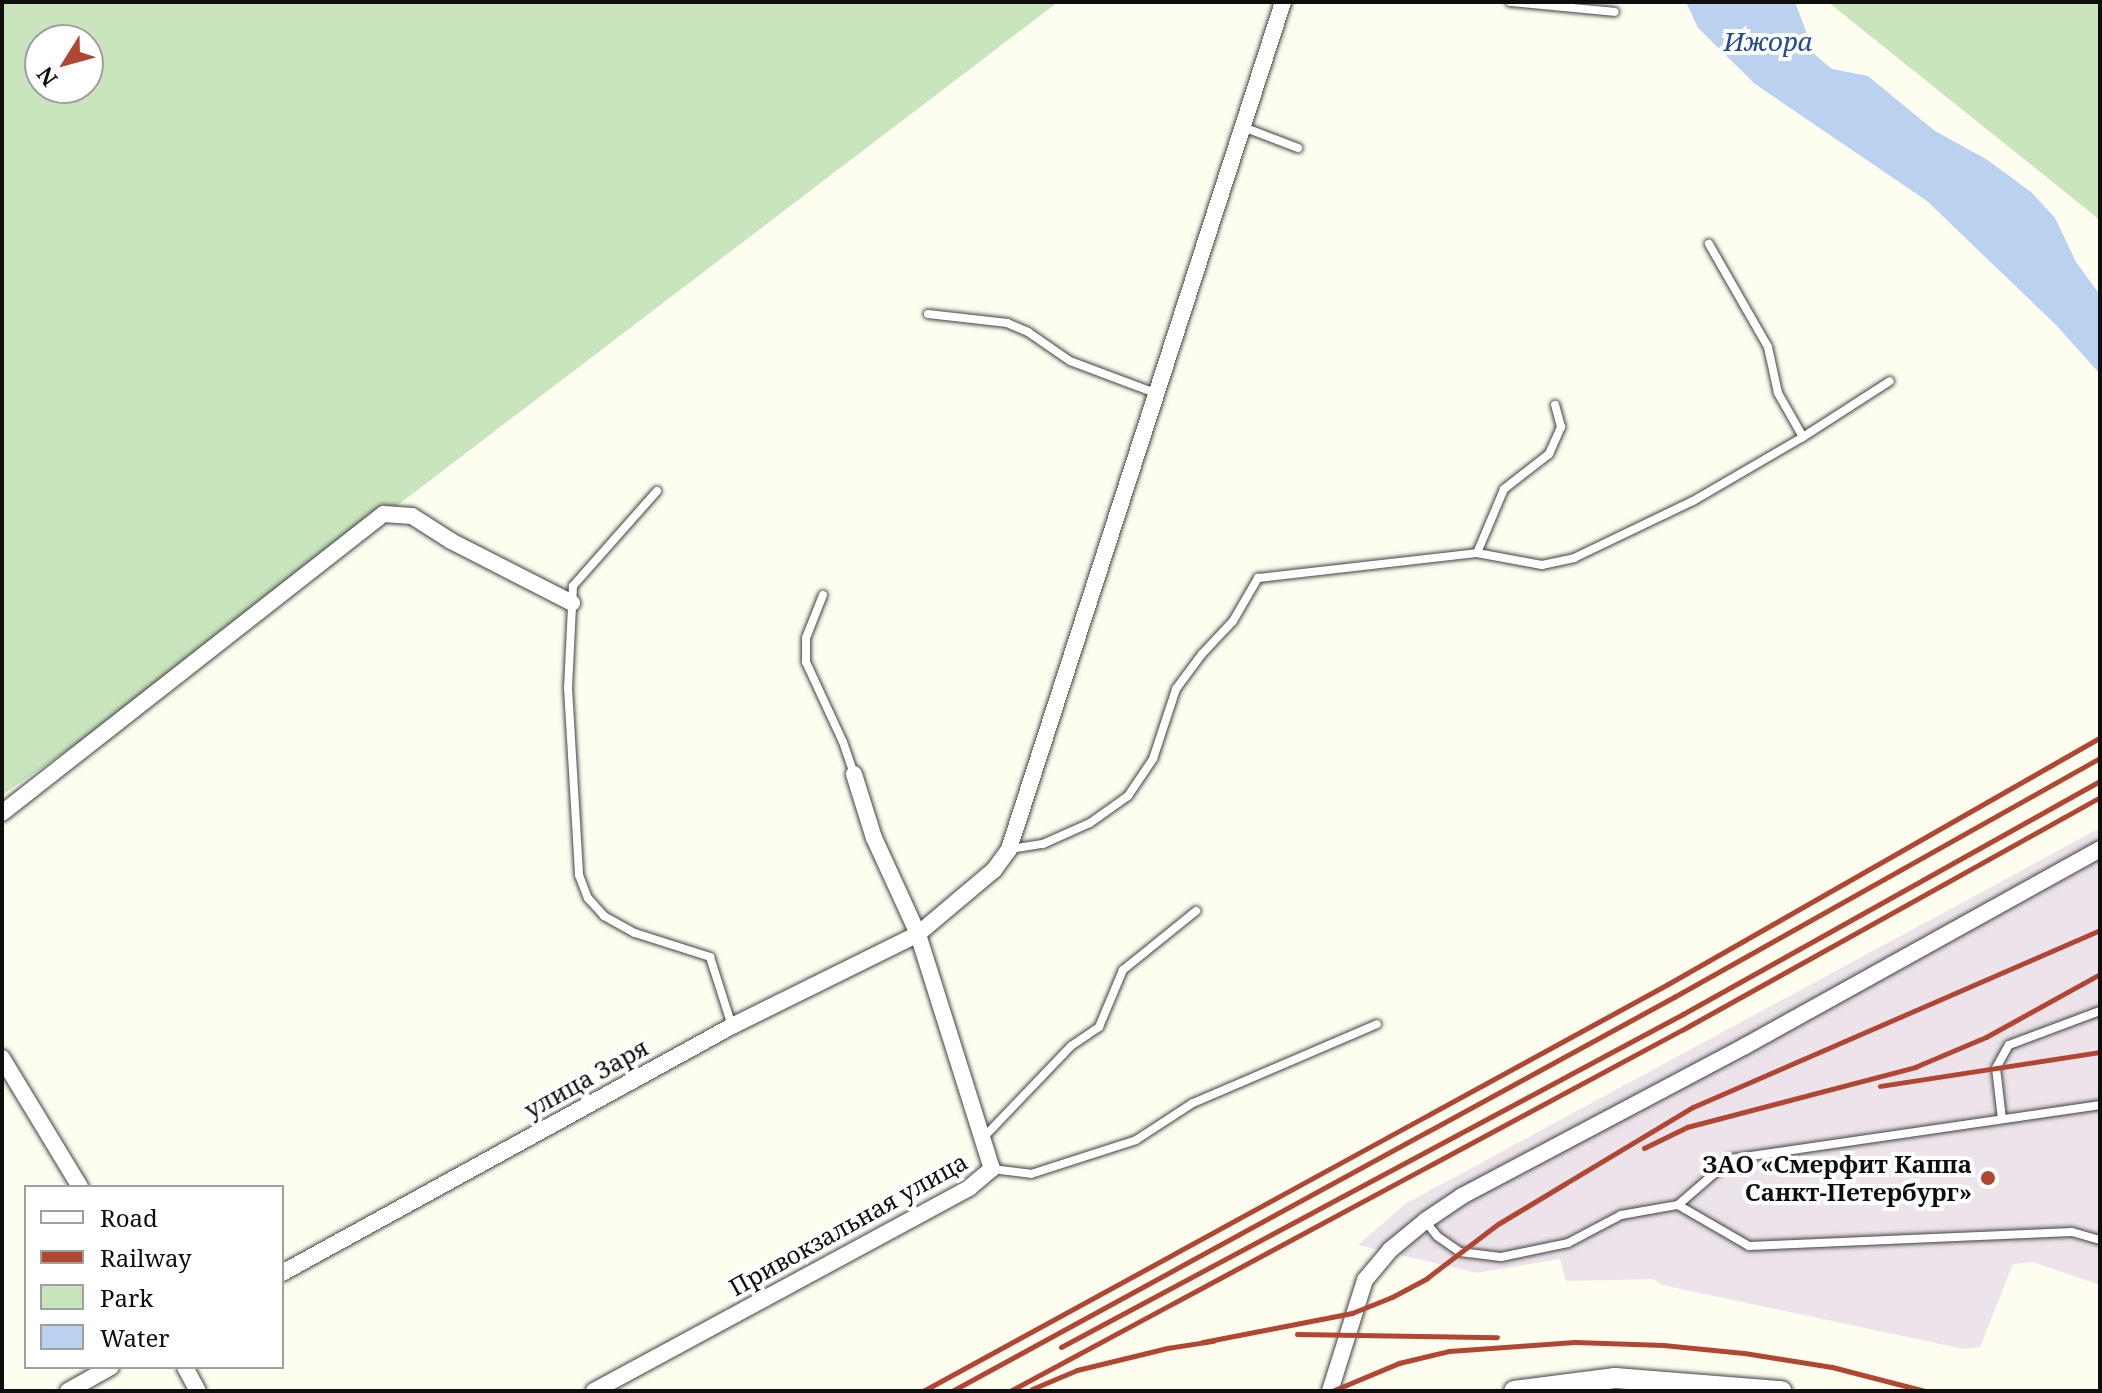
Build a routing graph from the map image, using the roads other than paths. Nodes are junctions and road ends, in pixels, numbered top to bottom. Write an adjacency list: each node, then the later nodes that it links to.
1 (1283, 2): 4 (street)
2 (1510, 2): 3 (lane)
3 (1615, 12)
4 (1243, 127): 5 (lane); 9 (street)
5 (1298, 148)
6 (1709, 244): 11 (lane)
7 (928, 314): 9 (lane)
8 (1890, 381): 11 (lane)
9 (1155, 393): 18 (street)
10 (1555, 405): 13 (lane)
11 (1803, 437): 13 (lane)
12 (657, 491): 15 (lane)
13 (1477, 553): 18 (lane)
14 (823, 595): 16 (lane)
15 (572, 603): 17 (street); 24 (lane)
16 (854, 774): 21 (street, Привокзальная улица)
17 (2, 813)
18 (1009, 849): 21 (street, улица Заря)
19 (2100, 849): 32 (street)
20 (1196, 911): 28 (lane)
21 (918, 934): 24 (street, улица Заря); 28 (street, Привокзальная улица)
22 (2100, 1011): 27 (lane)
23 (1377, 1024): 29 (lane)
24 (732, 1026): 34 (street, улица Заря)
25 (2, 1058): 30 (street)
26 (2100, 1105): 27 (lane)
27 (2002, 1119): 31 (lane)
28 (984, 1137): 29 (street, Привокзальная улица)
29 (992, 1169): 39 (street, Привокзальная улица)
30 (79, 1185)
31 (1678, 1205): 32 (lane); 33 (lane)
32 (1425, 1221): 40 (street)
33 (2100, 1240)
34 (284, 1272)
35 (107, 1369): 37 (street)
36 (186, 1369): 38 (street)
37 (68, 1391)
38 (198, 1391)
39 (594, 1391)
40 (1330, 1391)
41 (1514, 1391): 42 (street)
42 (1781, 1391)

